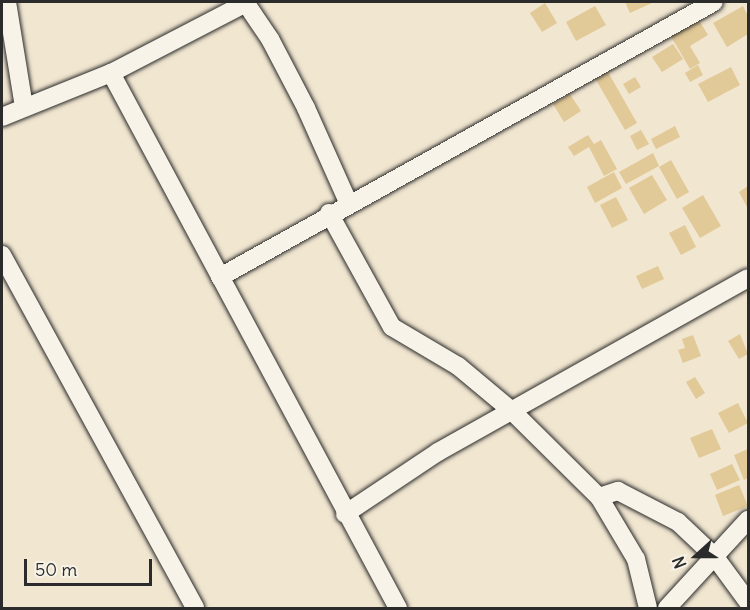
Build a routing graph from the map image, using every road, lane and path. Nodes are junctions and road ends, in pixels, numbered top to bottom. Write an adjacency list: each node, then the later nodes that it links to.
1 (7, 2): 5 (street)
2 (247, 2): 4 (street); 7 (street)
3 (714, 2): 7 (street)
4 (111, 73): 5 (street); 10 (street)
5 (24, 107): 6 (street)
6 (2, 117)
7 (348, 202): 8 (street)
8 (329, 213): 10 (street); 12 (street)
9 (2, 255): 18 (street)
10 (220, 277): 14 (street)
11 (748, 278): 12 (street)
12 (512, 411): 13 (street); 14 (street)
13 (598, 497): 16 (street); 20 (street)
14 (345, 514): 19 (street)
15 (748, 520): 16 (street)
16 (716, 557): 17 (street); 21 (street)
17 (748, 602)
18 (195, 609)
19 (398, 609)
20 (648, 609)
21 (667, 609)

